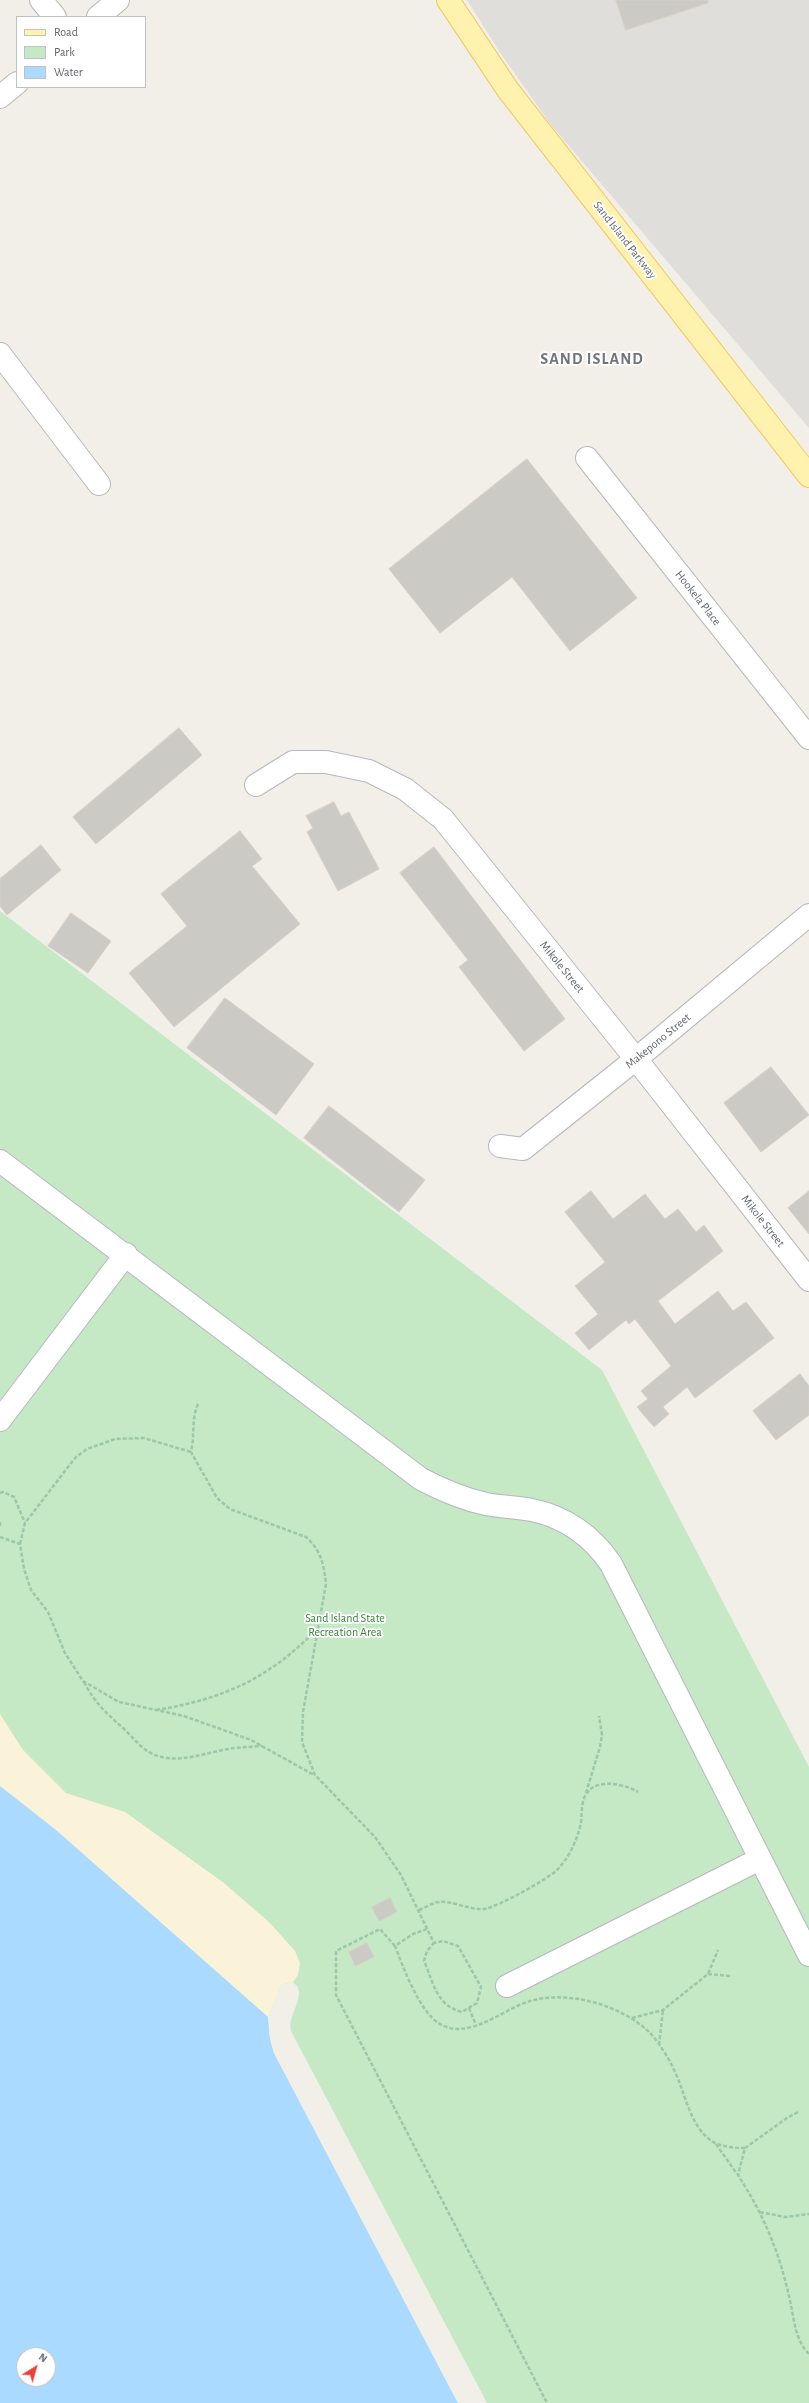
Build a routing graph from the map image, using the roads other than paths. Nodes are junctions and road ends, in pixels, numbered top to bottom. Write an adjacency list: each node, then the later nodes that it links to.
1 (41, 0): 4 (street)
2 (118, 0): 5 (street)
3 (448, 0): 10 (main road, Sand Island Parkway)
4 (54, 16)
5 (99, 16)
6 (16, 84): 7 (street)
7 (0, 97)
8 (0, 354): 11 (street)
9 (587, 458): 12 (street, Hookela Place)
10 (809, 476)
11 (99, 484)
12 (809, 738)
13 (256, 785): 15 (street, Mikole Street)
14 (809, 916): 15 (street, Makepono Street)
15 (636, 1059): 16 (street, Makepono Street); 19 (street, Mikole Street)
16 (500, 1146)
17 (0, 1161): 18 (street)
18 (126, 1254): 20 (street); 21 (street)
19 (809, 1280)
20 (0, 1420)
21 (760, 1859): 22 (street); 23 (street)
22 (809, 1956)
23 (507, 1986)

